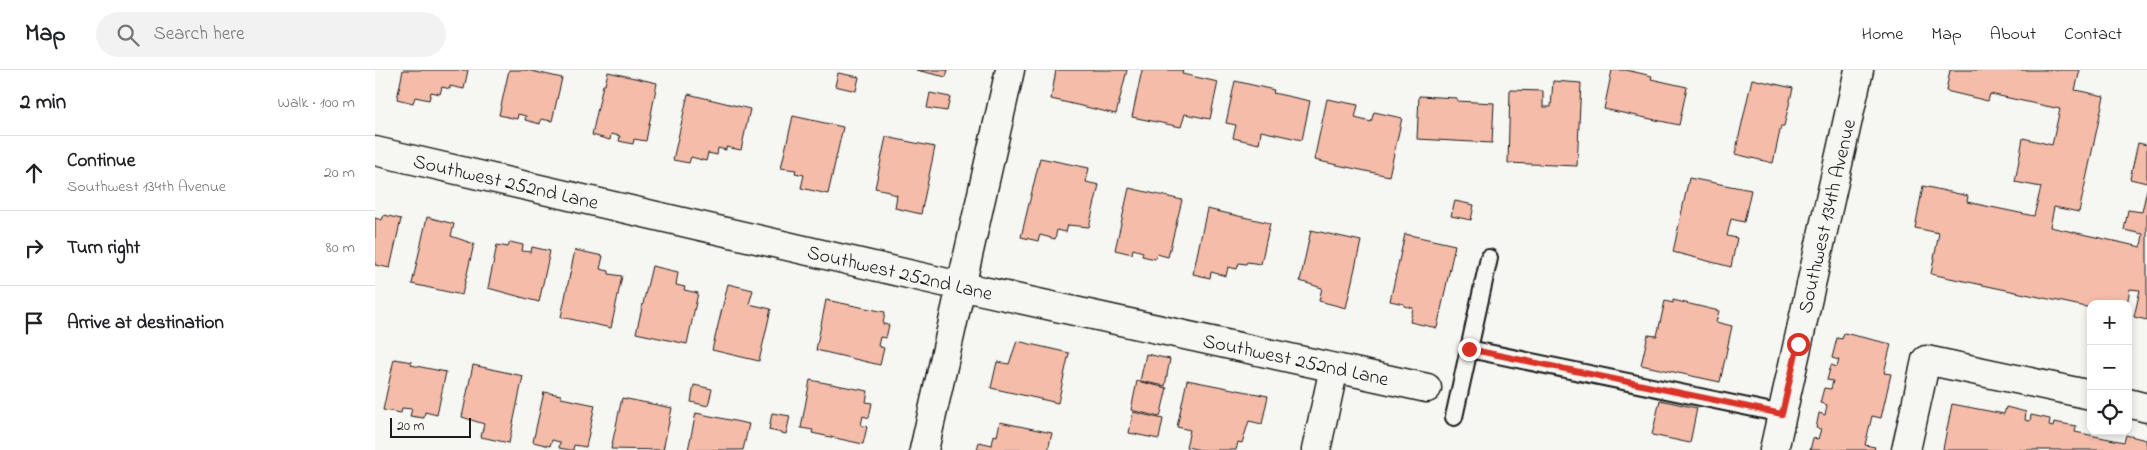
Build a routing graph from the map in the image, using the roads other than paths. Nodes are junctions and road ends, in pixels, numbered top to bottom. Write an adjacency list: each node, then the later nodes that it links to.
1 (1010, 70): 5 (street)
2 (1859, 70): 12 (street, Southwest 134th Avenue)
3 (375, 151): 5 (street, Southwest 252nd Lane)
4 (1489, 258): 6 (lane)
5 (960, 286): 7 (street, Southwest 252nd Lane); 14 (street)
6 (1469, 349): 12 (lane); 13 (lane)
7 (1334, 368): 8 (street, Southwest 252nd Lane); 15 (street)
8 (1427, 388)
9 (2087, 394): 17 (street)
10 (2132, 405): 11 (street)
11 (2147, 408)
12 (1782, 414): 16 (street, Southwest 134th Avenue)
13 (1454, 417)
14 (924, 450)
15 (1316, 450)
16 (1774, 450)
17 (1906, 450)

